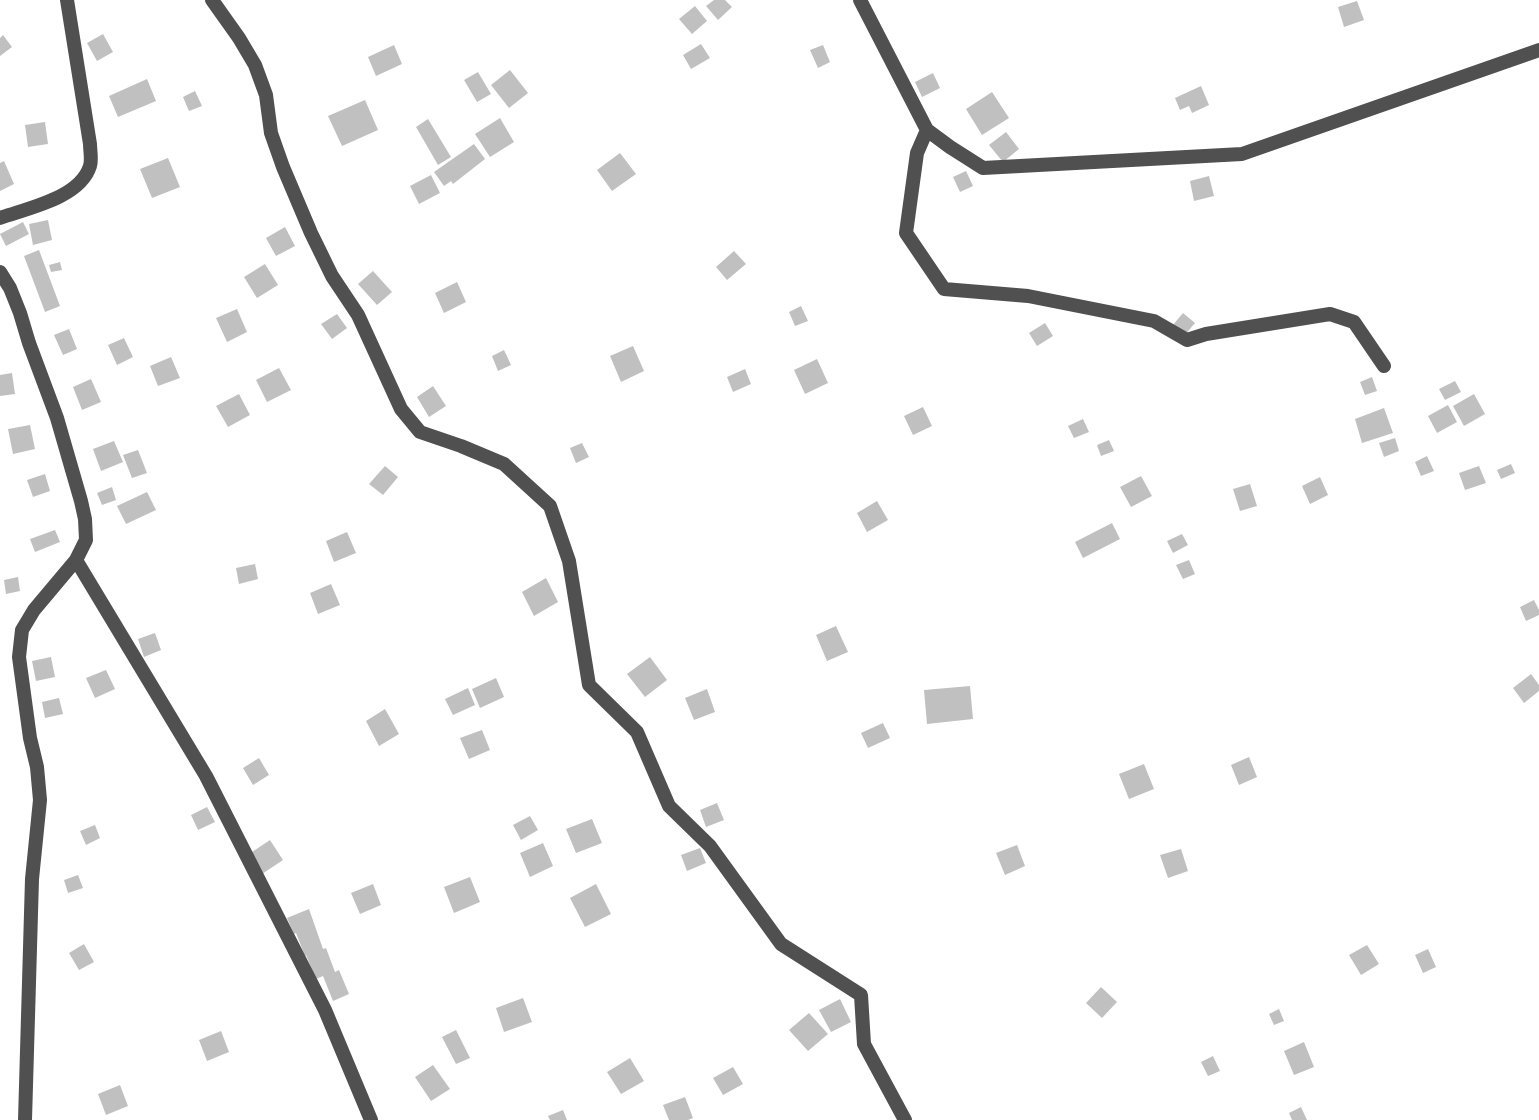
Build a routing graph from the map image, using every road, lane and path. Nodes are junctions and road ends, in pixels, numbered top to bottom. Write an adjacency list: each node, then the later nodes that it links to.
1 (67, 0): 6 (street)
2 (212, 0): 12 (street)
3 (860, 0): 5 (street)
4 (1539, 50): 5 (street)
5 (926, 130): 8 (street)
6 (0, 218)
7 (0, 272): 9 (street)
8 (1384, 366)
9 (76, 560): 10 (street); 11 (street)
10 (25, 1120)
11 (371, 1120)
12 (905, 1120)

